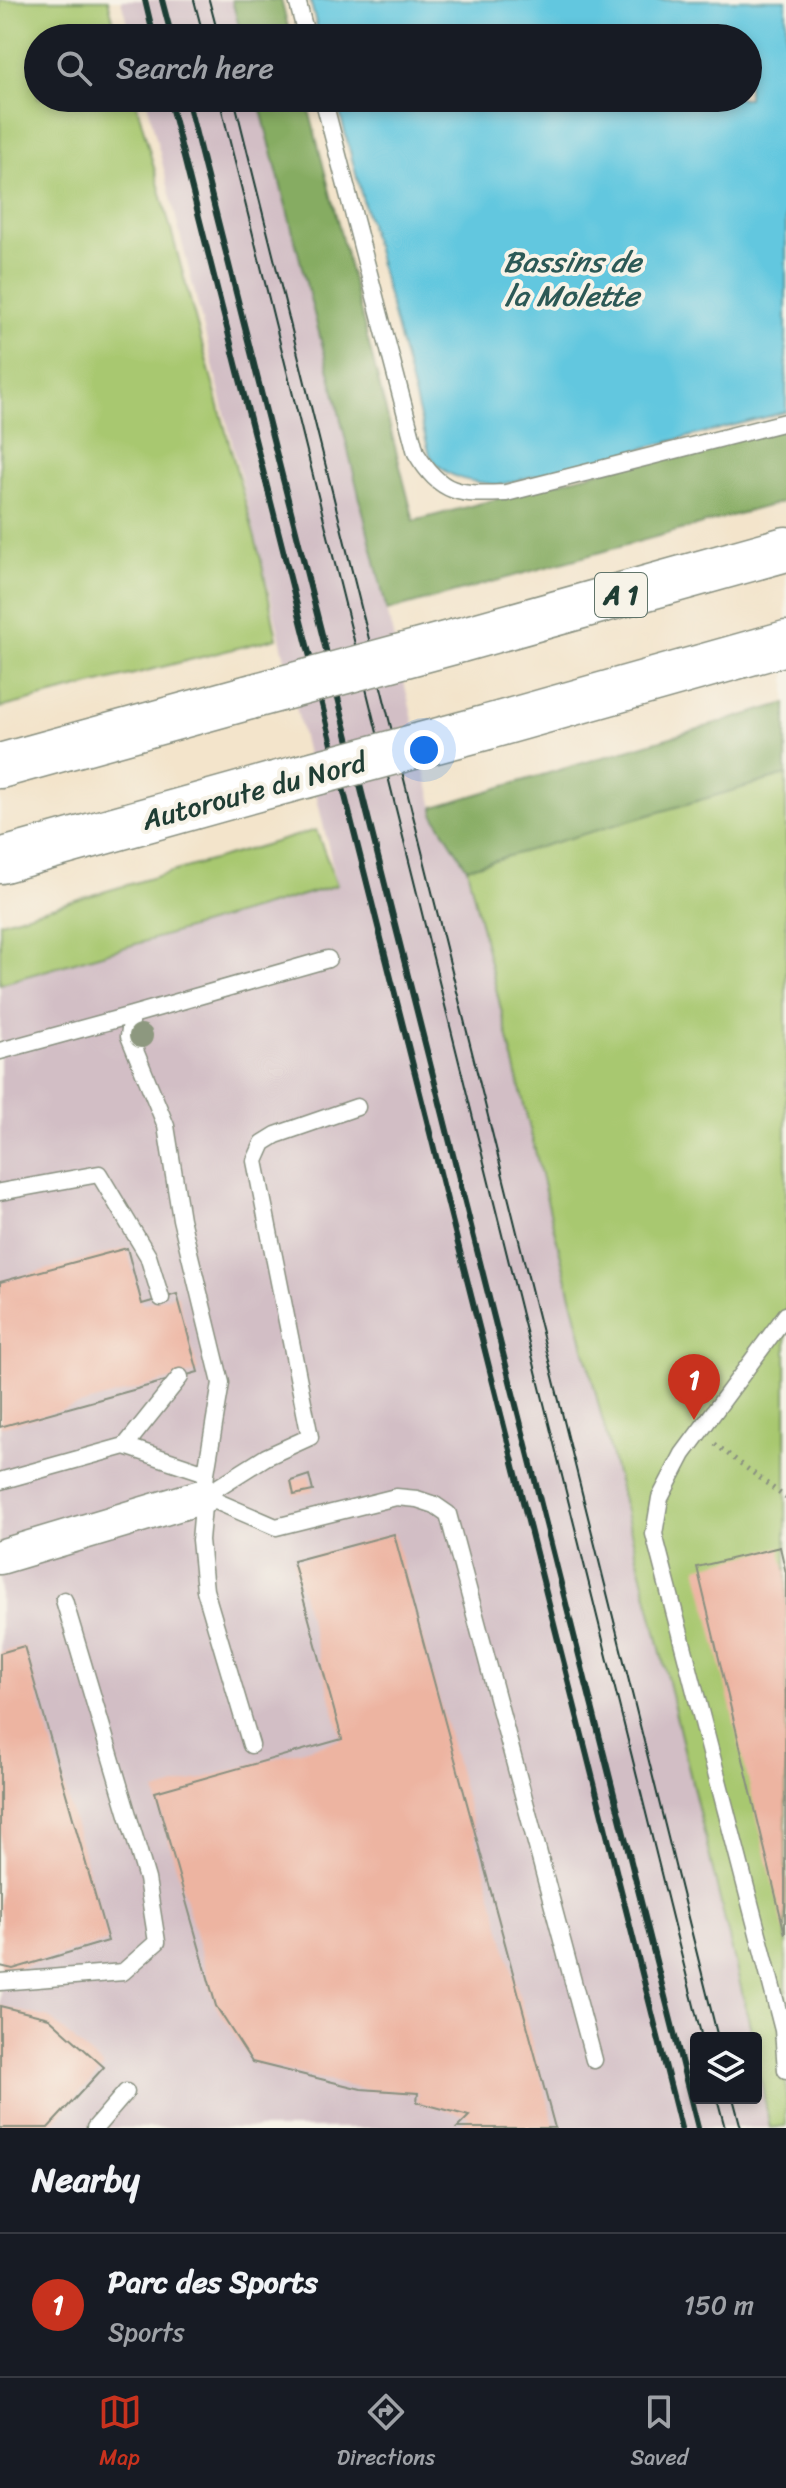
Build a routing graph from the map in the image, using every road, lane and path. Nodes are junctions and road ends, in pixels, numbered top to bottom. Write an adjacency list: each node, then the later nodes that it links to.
1 (297, 0): 2 (lane)
2 (303, 24)
3 (327, 112): 4 (lane)
4 (786, 422)
5 (786, 549): 7 (highway, A 1, bridge)
6 (786, 643): 8 (highway, Autoroute du Nord, bridge)
7 (0, 766)
8 (0, 861)
9 (328, 959): 10 (lane)
10 (132, 1015): 11 (lane); 20 (lane)
11 (0, 1051)
12 (357, 1107): 20 (lane)
13 (0, 1192): 14 (lane)
14 (161, 1298)
15 (786, 1315): 17 (lane)
16 (180, 1377): 18 (lane)
17 (699, 1432): 21 (path); 27 (lane)
18 (125, 1446): 19 (lane); 20 (lane)
19 (0, 1481)
20 (205, 1485): 22 (street); 24 (lane); 26 (lane)
21 (786, 1498)
22 (0, 1557)
23 (64, 1600): 25 (lane)
24 (251, 1745)
25 (0, 1982)
26 (594, 2060)
27 (786, 2070)
28 (126, 2092): 29 (lane)
29 (95, 2128)

